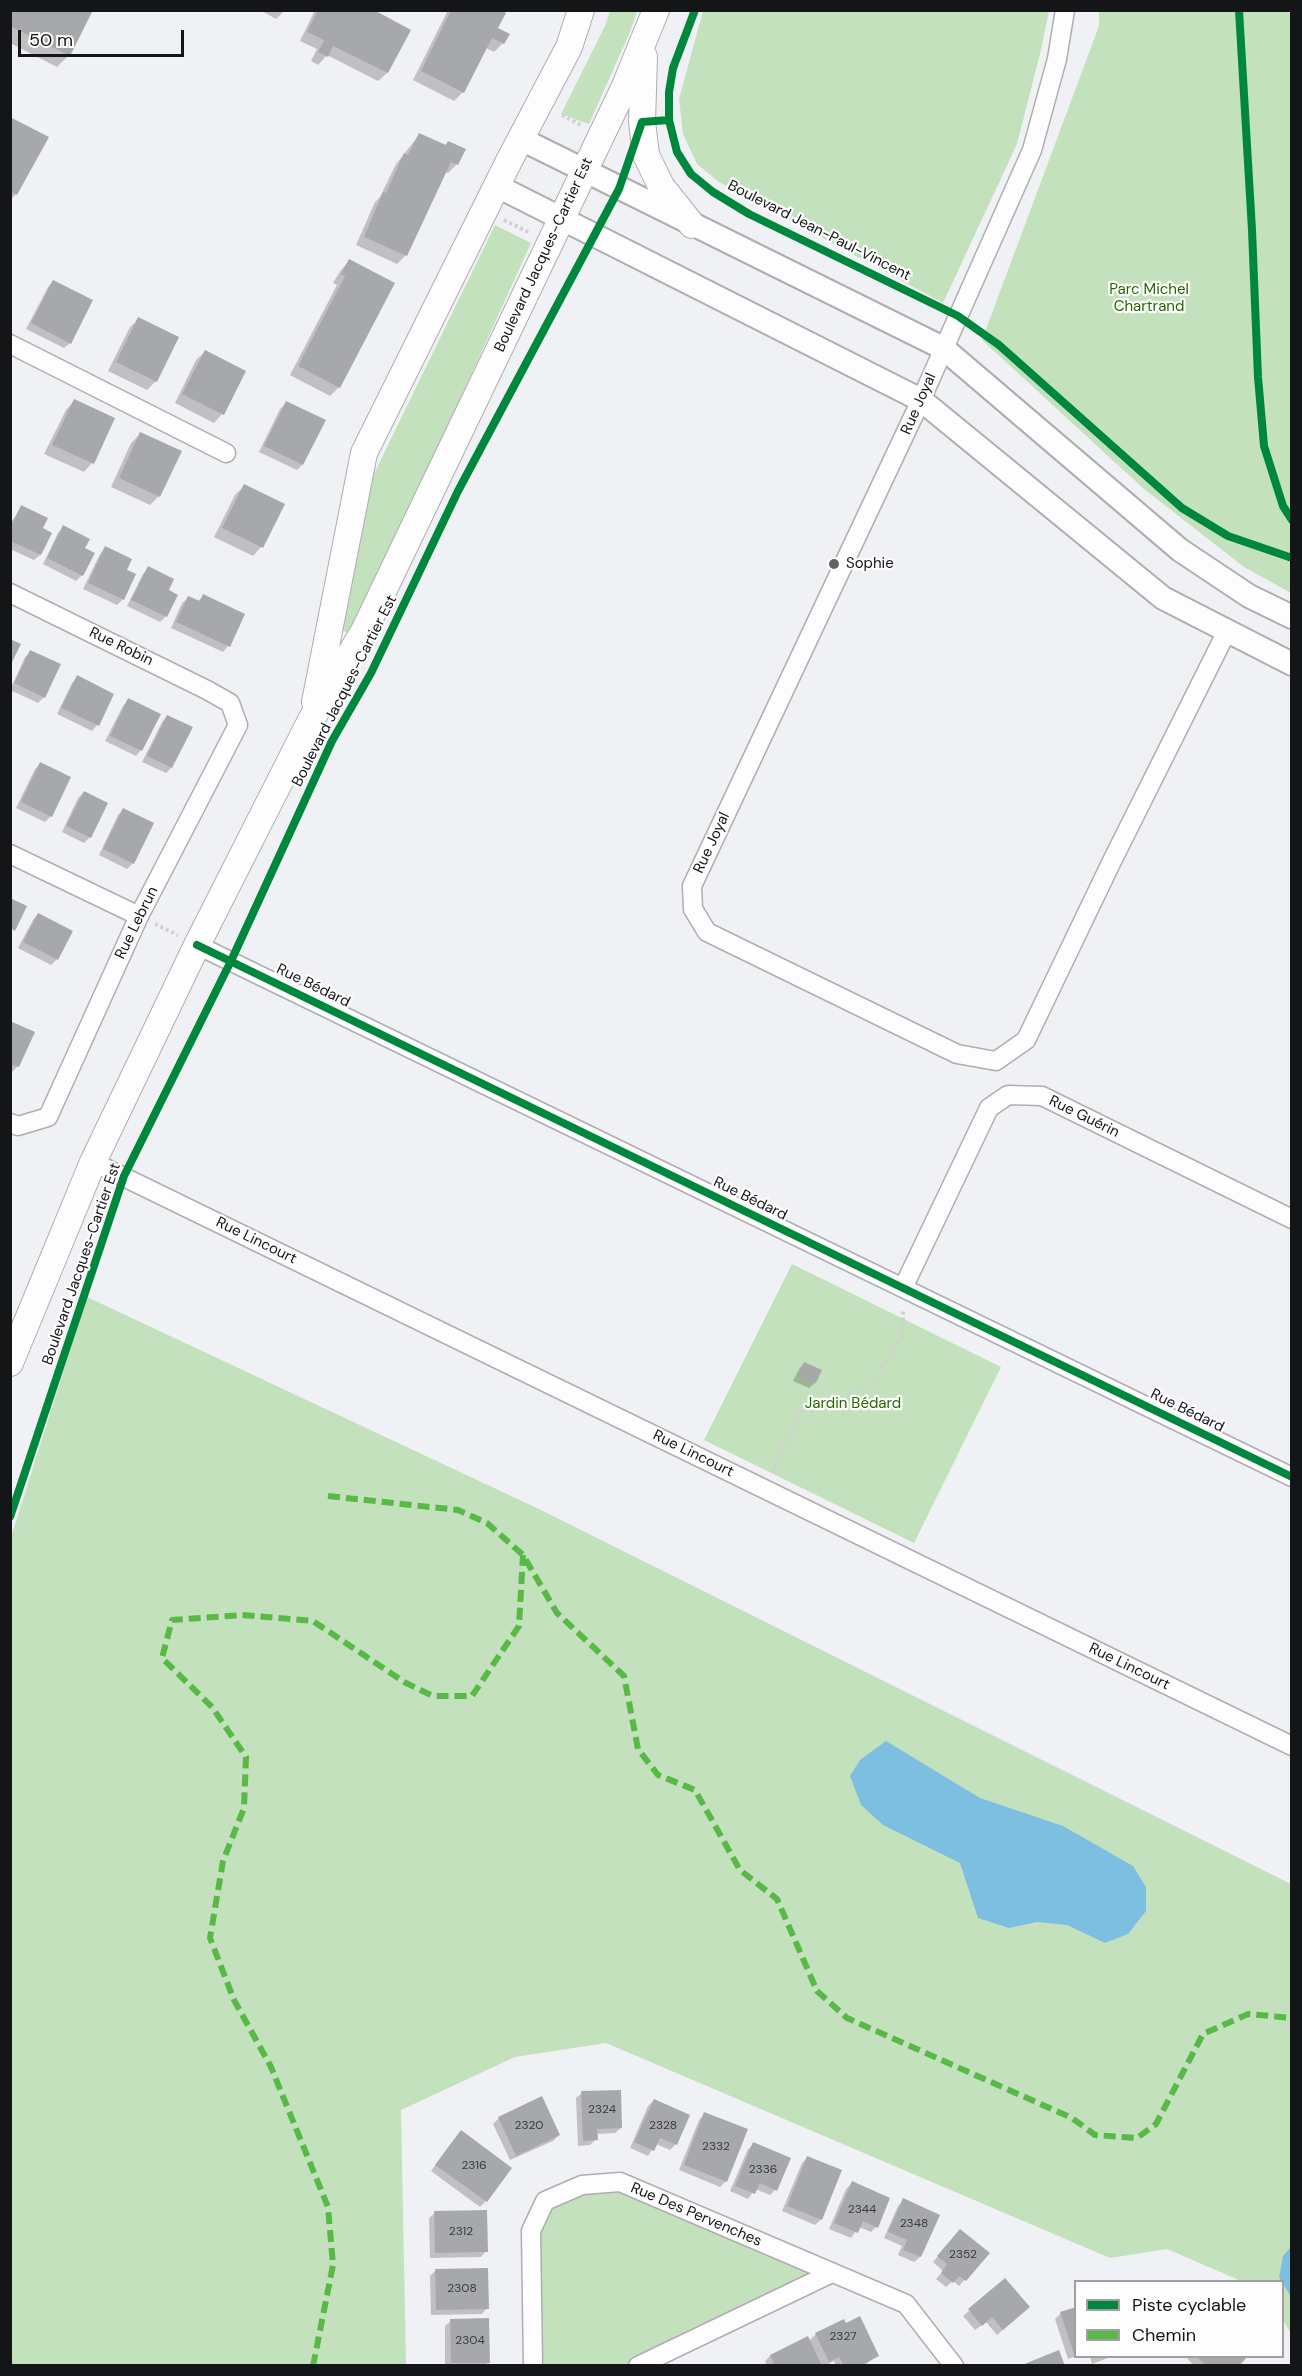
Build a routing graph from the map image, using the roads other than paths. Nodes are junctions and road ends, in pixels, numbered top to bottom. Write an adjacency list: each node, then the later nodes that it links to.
1 (581, 10): 4 (main road, Boulevard Jacques-Cartier Est)
2 (1065, 10): 10 (street, Rue Joyal)
3 (652, 20): 5 (main road, Boulevard Jacques-Cartier Est); 8 (main road)
4 (521, 139): 5 (street); 6 (main road, Boulevard Jacques-Cartier Est)
5 (584, 172): 7 (main road, Boulevard Jacques-Cartier Est); 8 (street)
6 (497, 186): 7 (street); 18 (main road, Boulevard Jacques-Cartier Est)
7 (561, 220): 11 (street); 18 (main road, Boulevard Jacques-Cartier Est)
8 (692, 225): 10 (street)
9 (10, 344): 12 (street)
10 (943, 348): 11 (street, Rue Joyal); 14 (street)
11 (921, 400): 15 (street); 15 (street, Rue Joyal)
12 (226, 453)
13 (10, 593): 17 (street, Rue Robin)
14 (1292, 617)
15 (1227, 631): 16 (street)
16 (1292, 664)
17 (230, 703): 20 (street, Rue Lebrun)
18 (311, 720): 21 (main road, Boulevard Jacques-Cartier Est)
19 (10, 854): 20 (street)
20 (139, 916): 22 (street, Rue Lebrun)
21 (197, 945): 23 (main road, Boulevard Jacques-Cartier Est); 25 (street, Rue Bédard)
22 (14, 1125)
23 (93, 1162): 26 (main road, Boulevard Jacques-Cartier Est); 28 (street, Rue Lincourt)
24 (1292, 1219): 25 (street, Rue Guérin)
25 (903, 1288): 27 (street, Rue Bédard)
26 (10, 1363)
27 (1292, 1477)
28 (1292, 1746)
29 (832, 2273): 30 (street, Rue Des Pervenches); 31 (street); 32 (street, Rue Des Pervenches)
30 (533, 2366)
31 (638, 2366)
32 (954, 2366)

